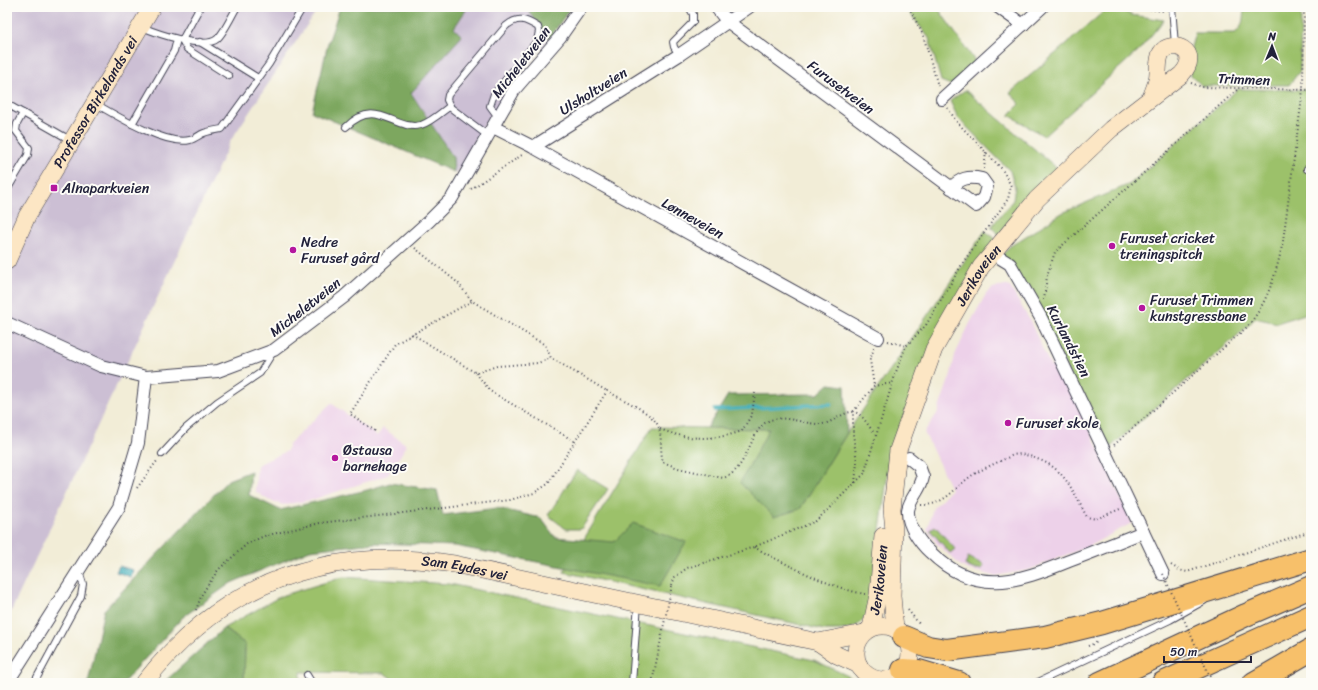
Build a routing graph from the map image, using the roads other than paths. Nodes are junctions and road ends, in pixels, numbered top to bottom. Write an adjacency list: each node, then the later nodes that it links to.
1 (152, 7): 14 (main road, Professor Birkelands vei)
2 (200, 7): 15 (lane)
3 (237, 7): 16 (lane)
4 (303, 7): 20 (lane)
5 (581, 7): 28 (street, Micheletveien)
6 (689, 7): 18 (lane)
7 (716, 7): 12 (street, Furusetveien)
8 (749, 7): 12 (street, Ulsholtveien)
9 (998, 7): 13 (street)
10 (1042, 7): 13 (street)
11 (1171, 10): 17 (lane)
12 (727, 21): 18 (street, Ulsholtveien); 32 (street, Furusetveien)
13 (1023, 25): 22 (street)
14 (141, 26): 15 (lane); 24 (main road, Professor Birkelands vei)
15 (180, 40): 16 (lane); 19 (lane); 27 (lane)
16 (200, 42): 20 (lane)
17 (1176, 46): 21 (main road); 21 (main road, Jerikoveien)
18 (679, 54): 31 (street, Ulsholtveien)
19 (229, 76)
20 (258, 78): 27 (lane)
21 (1152, 95): 34 (main road, Jerikoveien)
22 (942, 98)
23 (7, 104): 26 (lane)
24 (96, 104): 27 (lane); 30 (main road, Professor Birkelands vei)
25 (450, 106): 28 (lane); 28 (lane, Micheletveien); 29 (lane)
26 (23, 113): 30 (lane); 33 (lane)
27 (132, 124)
28 (493, 126): 31 (street, Lønneveien); 38 (street, Micheletveien)
29 (346, 127)
30 (73, 141): 35 (main road, Professor Birkelands vei)
31 (533, 147): 37 (street, Lønneveien)
32 (951, 188): 32 (street, Furusetveien)
33 (7, 190)
34 (992, 253): 42 (main road, Jerikoveien); 43 (street, Kurlandstien)
35 (7, 261)
36 (7, 324): 39 (street, Micheletveien)
37 (878, 338)
38 (274, 350): 39 (street, Micheletveien); 40 (lane)
39 (146, 377): 45 (street)
40 (162, 454)
41 (909, 458): 43 (street)
42 (892, 509): 51 (main road, Jerikoveien); 52 (main road, Jerikoveien)
43 (1142, 532): 46 (street, Kurlandstien)
44 (1311, 559): 47 (highway)
45 (79, 570): 58 (street); 59 (lane)
46 (1164, 577)
47 (1224, 585): 52 (highway); 64 (lane)
48 (1311, 587): 65 (highway)
49 (638, 602): 53 (main road, Sam Eydes vei); 60 (main road, Sam Eydes vei); 62 (lane)
50 (1311, 616): 66 (highway)
51 (868, 631): 52 (main road, Jerikoveien); 53 (main road, Sam Eydes vei); 56 (main road, Jerikoveien)
52 (907, 631): 57 (main road, Jerikoveien)
53 (818, 642): 56 (main road, Sam Eydes vei)
54 (1311, 650): 67 (highway)
55 (307, 675): 61 (lane)
56 (866, 675): 57 (main road)
57 (897, 676): 63 (highway)
58 (7, 683)
59 (34, 683)
60 (144, 683)
61 (312, 683)
62 (632, 683)
63 (958, 683)
64 (1036, 683)
65 (1100, 683)
66 (1163, 683)
67 (1254, 683)

